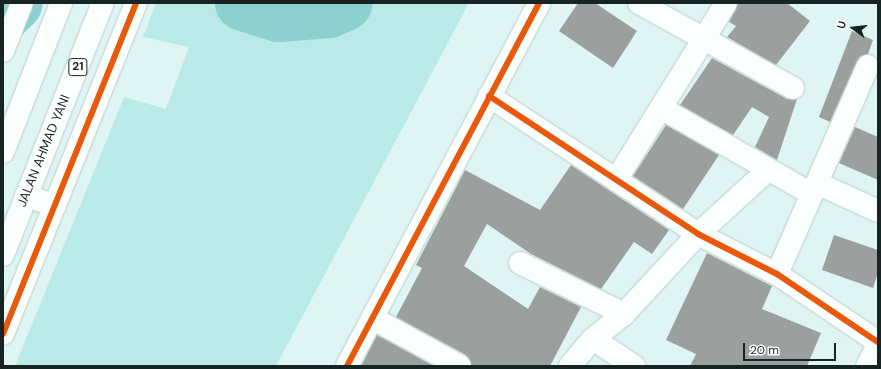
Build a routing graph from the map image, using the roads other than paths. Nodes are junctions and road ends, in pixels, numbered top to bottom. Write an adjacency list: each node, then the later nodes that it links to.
1 (22, 3): 9 (main road)
2 (61, 3): 14 (main road)
3 (103, 3): 18 (main road, JALAN AHMAD YANI / 21)
4 (136, 3): 19 (main road)
5 (539, 3): 12 (main road)
6 (639, 3): 8 (main road)
7 (726, 3): 8 (main road)
8 (705, 39): 11 (main road); 13 (main road)
9 (3, 51)
10 (868, 66): 17 (main road)
11 (793, 88)
12 (489, 96): 16 (main road); 26 (main road)
13 (661, 108): 15 (main road); 16 (main road)
14 (3, 152)
15 (768, 170): 17 (main road); 21 (main road)
16 (616, 180): 21 (main road)
17 (815, 189): 20 (main road); 24 (main road)
18 (26, 195): 19 (main road); 22 (main road, JALAN AHMAD YANI / 21)
19 (55, 206): 27 (main road)
20 (878, 211)
21 (698, 234): 24 (main road); 25 (main road)
22 (3, 255)
23 (520, 263): 25 (main road)
24 (778, 274): 29 (main road)
25 (624, 314): 28 (main road)
26 (372, 318): 30 (main road); 31 (main road)
27 (3, 334)
28 (593, 339): 32 (main road); 33 (main road)
29 (878, 343): 34 (main road)
30 (347, 366)
31 (460, 366)
32 (570, 366)
33 (634, 366)
34 (867, 366)

